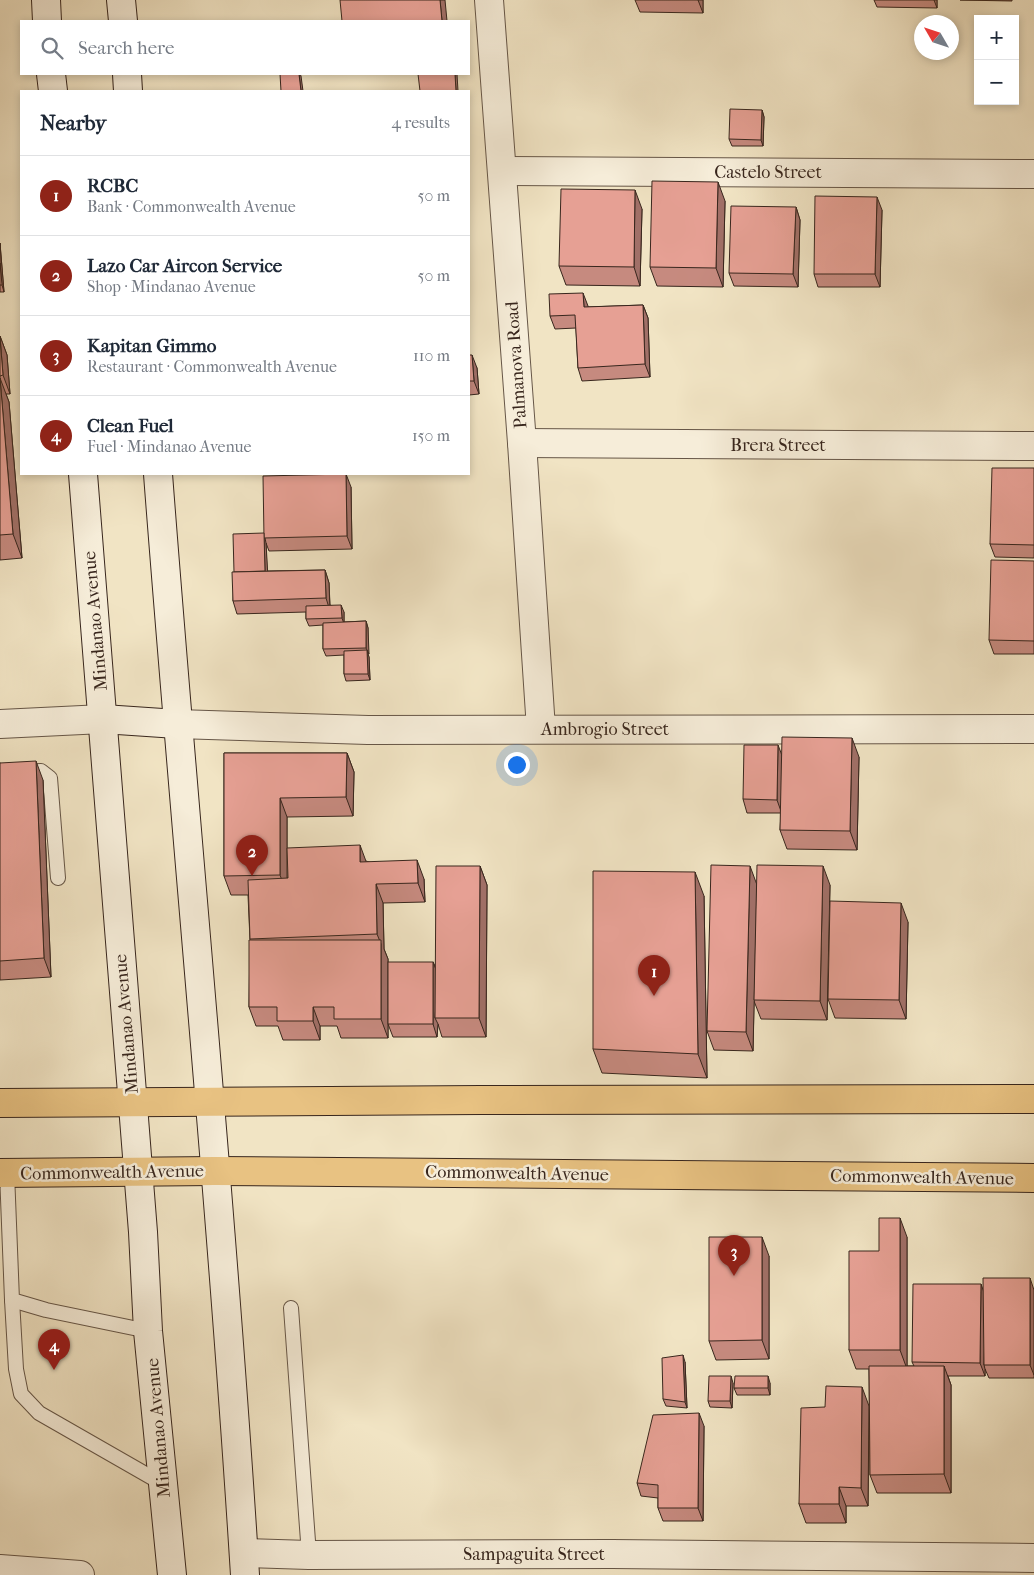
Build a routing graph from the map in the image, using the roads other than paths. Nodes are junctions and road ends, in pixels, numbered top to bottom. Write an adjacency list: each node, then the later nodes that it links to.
1 (46, 0): 4 (street)
2 (121, 0): 5 (street)
3 (489, 0): 10 (street, Palmanova Road)
4 (47, 20)
5 (123, 20)
6 (51, 75): 8 (street)
7 (127, 75): 9 (street)
8 (53, 90)
9 (128, 90)
10 (502, 171): 11 (street, Castelo Street); 12 (street, Palmanova Road)
11 (1034, 174)
12 (522, 443): 13 (street, Brera Street); 20 (street, Palmanova Road)
13 (1034, 446)
14 (83, 475): 16 (street, Mindanao Avenue)
15 (158, 475): 18 (street)
16 (103, 719): 17 (street, Ambrogio Street); 18 (street, Ambrogio Street); 24 (street, Mindanao Avenue)
17 (0, 724)
18 (177, 724): 20 (street, Ambrogio Street); 25 (street)
19 (1034, 729): 20 (street, Ambrogio Street)
20 (541, 730)
21 (0, 773): 22 (lane)
22 (58, 878)
23 (1034, 1099): 25 (main road)
24 (132, 1102): 25 (main road); 26 (main road); 28 (street, Mindanao Avenue)
25 (210, 1102): 27 (street)
26 (0, 1103)
27 (215, 1171): 28 (main road, Commonwealth Avenue); 30 (main road, Commonwealth Avenue); 37 (street)
28 (138, 1172): 29 (main road, Commonwealth Avenue); 33 (street, Mindanao Avenue)
29 (4, 1173): 31 (lane)
30 (1034, 1178)
31 (12, 1300): 33 (lane); 34 (lane)
32 (291, 1308): 35 (lane)
33 (148, 1331): 34 (street, Mindanao Avenue)
34 (163, 1484): 41 (street, Mindanao Avenue)
35 (309, 1555): 37 (street, Sampaguita Street); 38 (street, Sampaguita Street)
36 (1034, 1558): 38 (street, Sampaguita Street)
37 (244, 1564)
38 (613, 1564)
39 (0, 1569): 40 (street)
40 (80, 1575)
41 (172, 1575)

